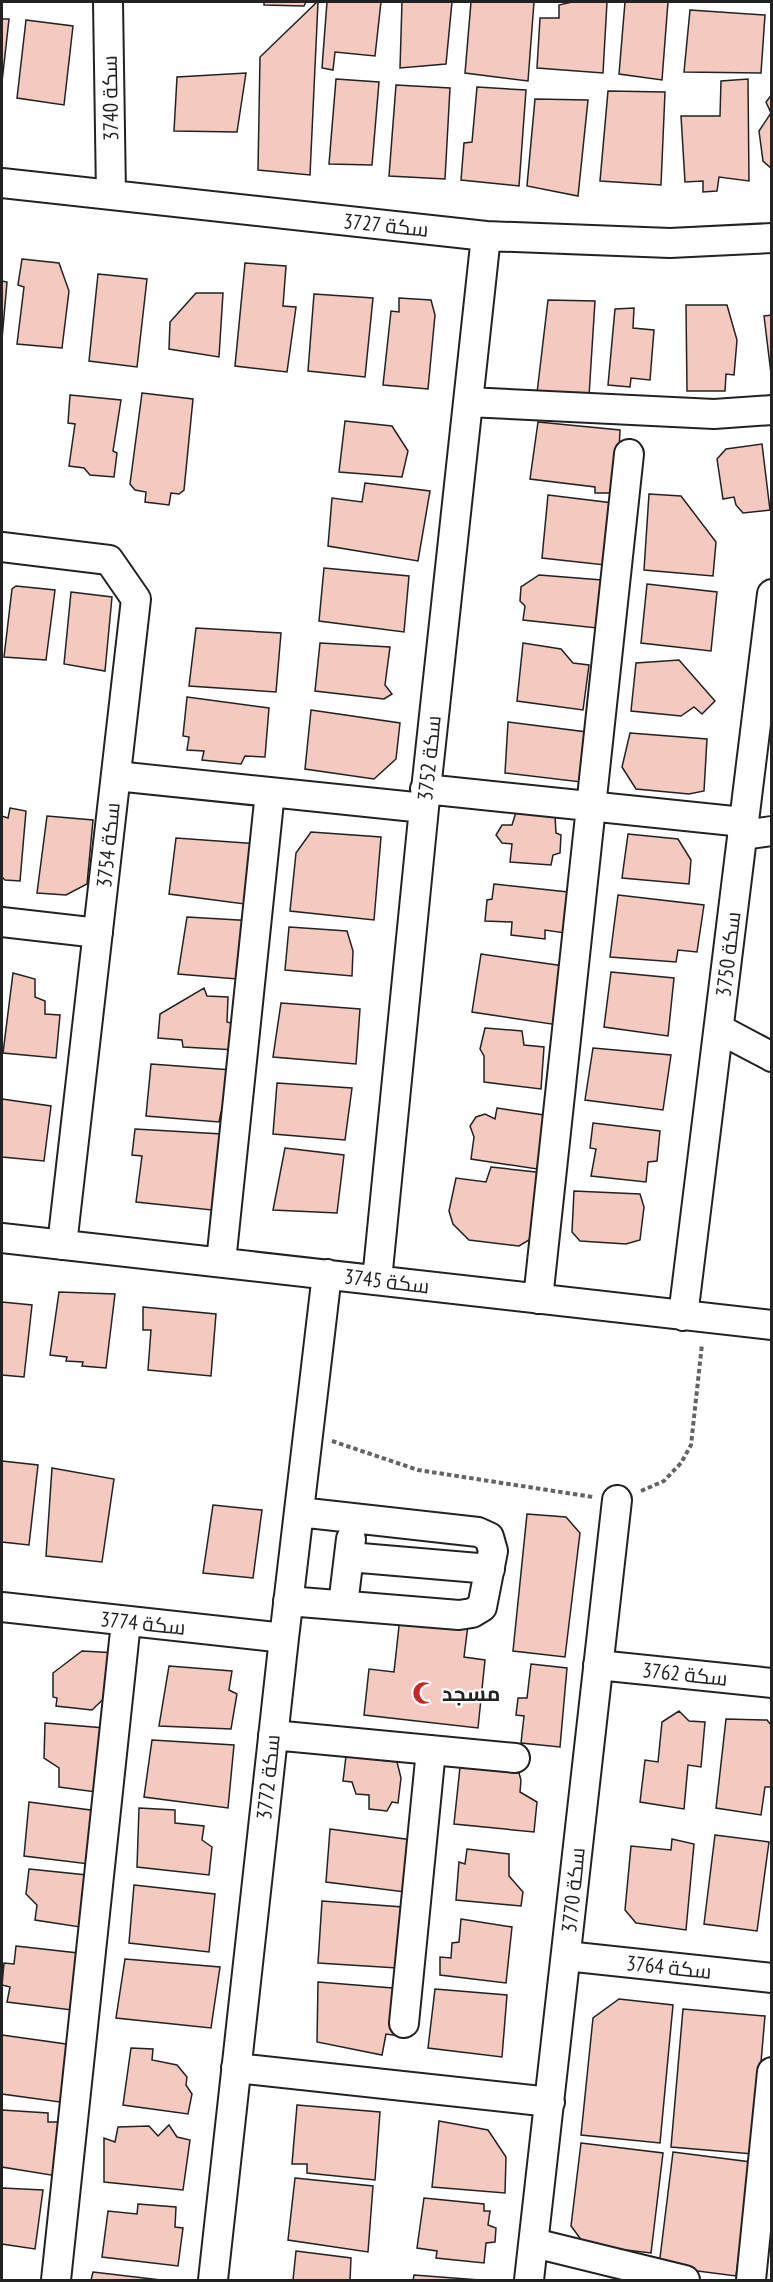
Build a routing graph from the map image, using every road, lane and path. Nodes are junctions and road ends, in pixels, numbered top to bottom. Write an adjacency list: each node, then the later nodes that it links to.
1 (108, 2): 3 (street, سكة 3740)
2 (2, 183): 3 (street, سكة 3727)
3 (111, 195): 4 (street, سكة 3727)
4 (486, 236): 5 (street, سكة 3727); 6 (street, سكة 3752)
5 (771, 238)
6 (468, 402): 7 (street); 13 (street, سكة 3752)
7 (771, 410)
8 (628, 454): 14 (street)
9 (2, 547): 11 (street, سكة 3754)
10 (771, 594): 15 (street, سكة 3750)
11 (116, 776): 12 (street); 18 (street, سكة 3754)
12 (270, 792): 13 (street); 23 (street)
13 (424, 798): 14 (street); 25 (street, سكة 3752)
14 (590, 806): 15 (street); 26 (street)
15 (743, 829): 16 (street); 19 (street, سكة 3750)
16 (771, 831)
17 (2, 922): 18 (street)
18 (99, 933): 22 (street, سكة 3754)
19 (719, 1029): 20 (street); 27 (street, سكة 3750)
20 (771, 1057)
21 (2, 1238): 22 (street, سكة 3745)
22 (62, 1245): 23 (street, سكة 3745)
23 (221, 1262): 24 (street, سكة 3745)
24 (327, 1274): 25 (street, سكة 3745); 29 (street, سكة 3772)
25 (377, 1280): 26 (street, سكة 3745)
26 (538, 1299): 27 (street, سكة 3745)
27 (694, 1316): 28 (street, سكة 3745); 30 (path)
28 (771, 1325)
29 (307, 1432): 30 (path); 31 (street, سكة 3772)
30 (618, 1500): 40 (street, سكة 3770)
31 (298, 1512): 32 (street); 35 (street, سكة 3772)
32 (353, 1518): 33 (street); 34 (street)
33 (349, 1557): 34 (street); 36 (street)
34 (490, 1569): 36 (street)
35 (288, 1601): 36 (street); 39 (street, سكة 3772)
36 (343, 1605)
37 (2, 1608): 38 (street, سكة 3774)
38 (126, 1622): 39 (street, سكة 3774); 52 (street)
39 (284, 1638): 42 (street, سكة 3772)
40 (598, 1665): 41 (street, سكة 3762); 45 (street, سكة 3770)
41 (771, 1683)
42 (273, 1735): 43 (street); 48 (street, سكة 3772)
43 (431, 1750): 44 (street); 47 (street)
44 (515, 1758)
45 (566, 1956): 46 (street, سكة 3764); 50 (street, سكة 3770)
46 (771, 1978)
47 (404, 2023)
48 (236, 2068): 50 (street); 53 (street, سكة 3772)
49 (771, 2072): 56 (street)
50 (550, 2102): 51 (street, سكة 3770)
51 (534, 2243): 54 (street, سكة 3770); 55 (street)
52 (56, 2280)
53 (213, 2280)
54 (530, 2280)
55 (685, 2280)
56 (751, 2280)

